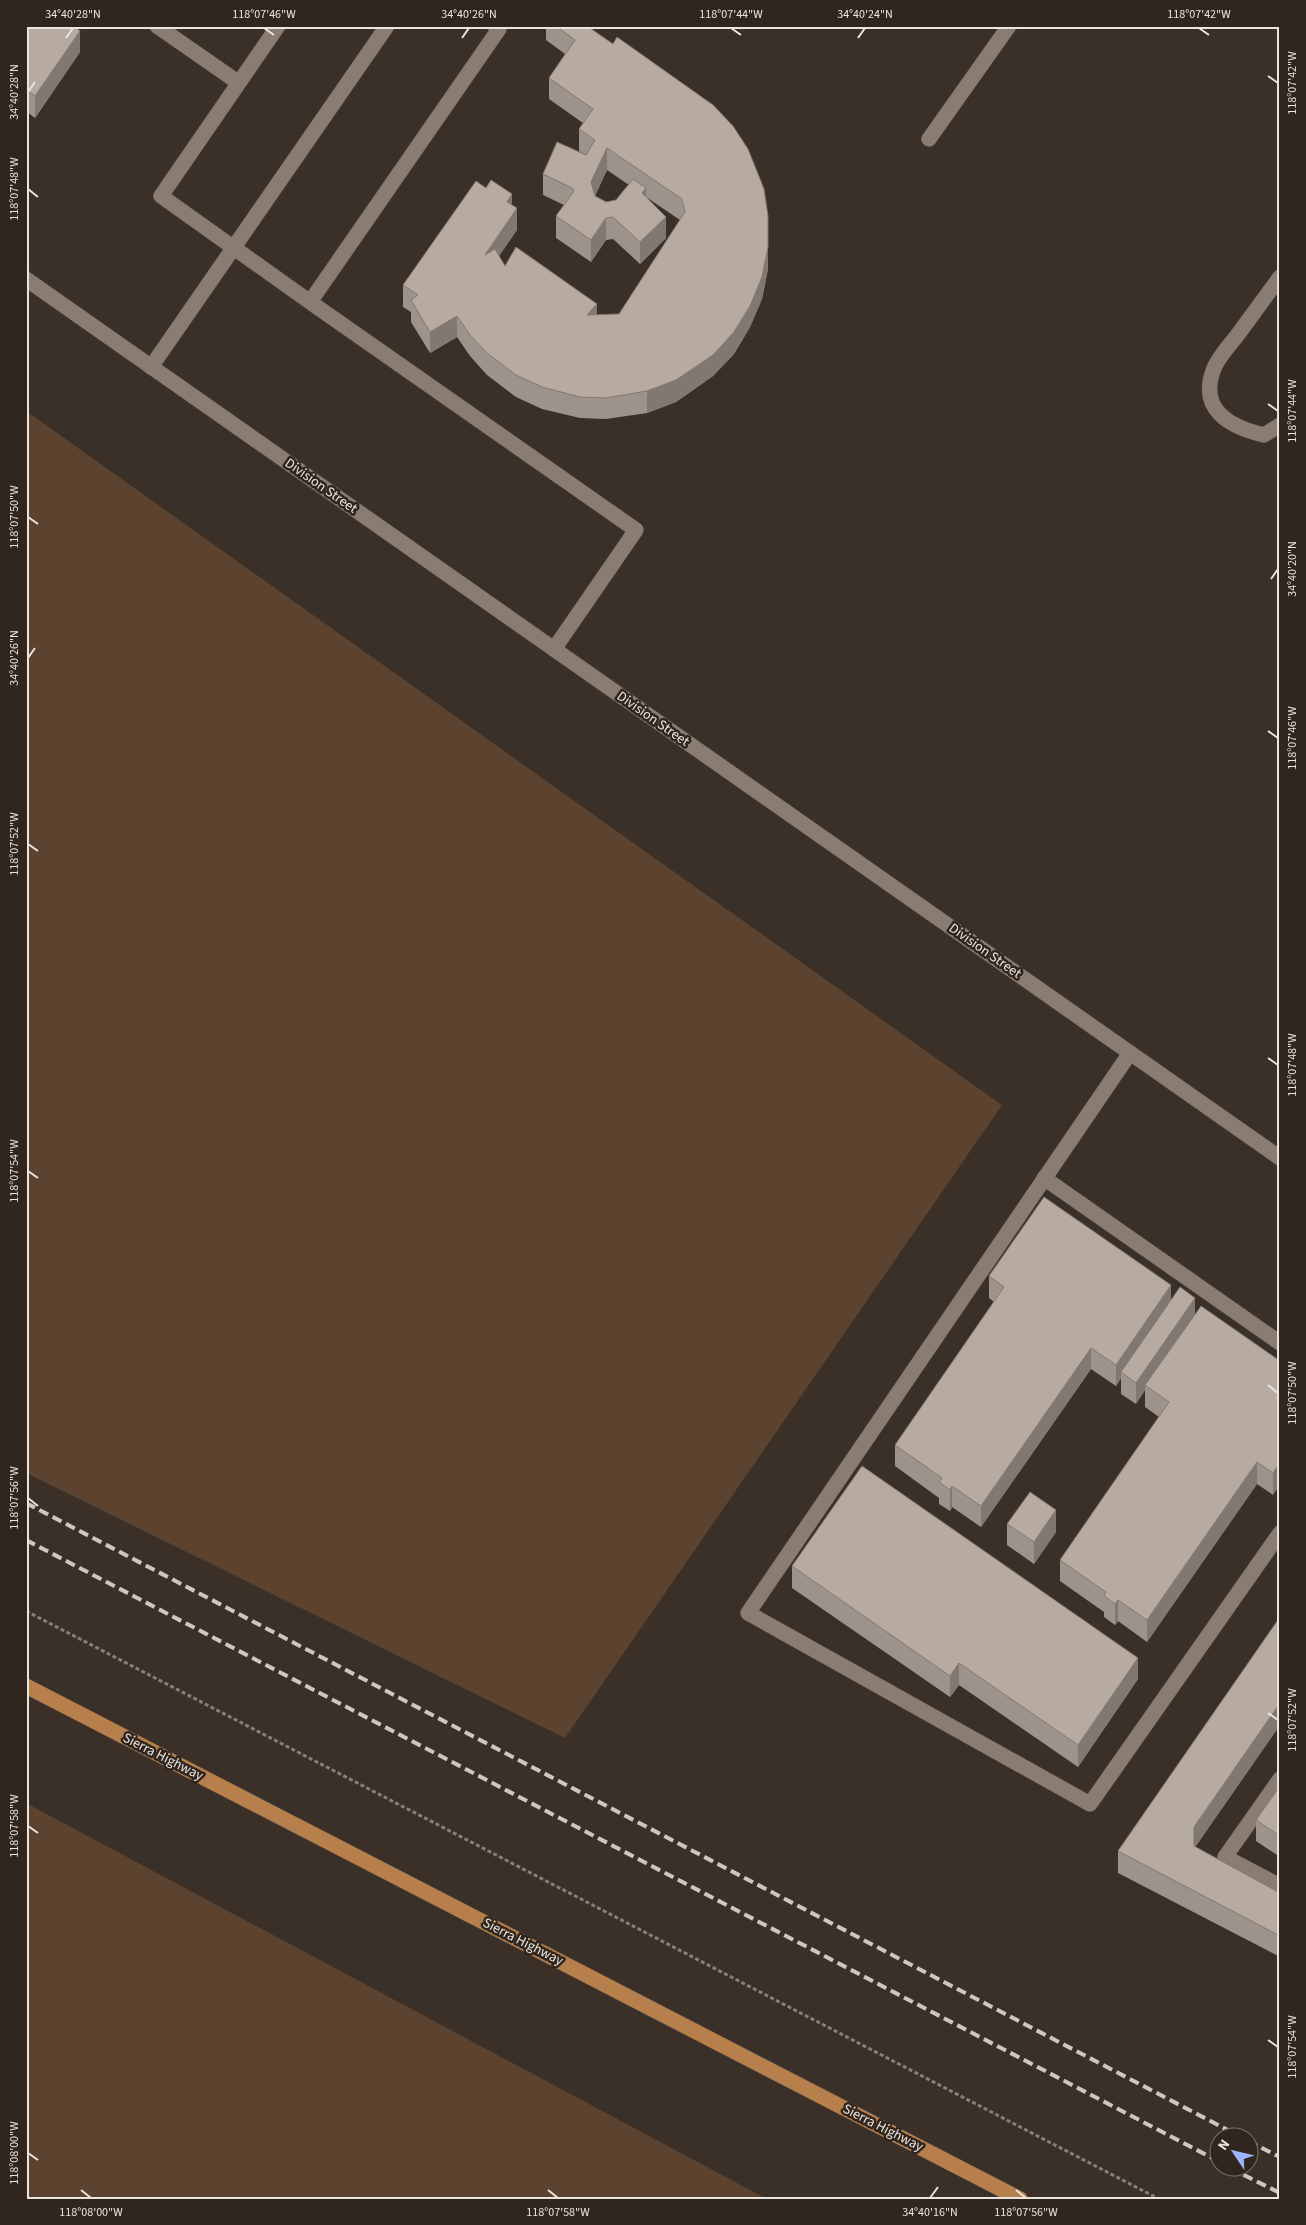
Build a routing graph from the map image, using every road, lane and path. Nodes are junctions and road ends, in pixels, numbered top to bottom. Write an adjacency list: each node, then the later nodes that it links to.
1 (158, 26): 6 (main road)
2 (278, 26): 6 (main road)
3 (387, 26): 8 (main road)
4 (496, 26): 11 (main road)
5 (1009, 26): 7 (main road)
6 (239, 83): 8 (main road)
7 (929, 139)
8 (234, 249): 11 (main road); 12 (main road)
9 (1280, 277): 13 (main road)
10 (26, 279): 12 (main road, Division Street)
11 (310, 302): 14 (main road)
12 (151, 367): 14 (main road, Division Street)
13 (1280, 425)
14 (554, 649): 15 (main road, Division Street)
15 (1130, 1053): 16 (main road, Division Street); 17 (main road)
16 (1280, 1158)
17 (1044, 1178): 18 (main road); 19 (main road)
18 (1280, 1344)
19 (1280, 1533)
20 (26, 1611): 25 (path)
21 (26, 1686): 24 (main road, Sierra Highway)
22 (1280, 1779): 23 (main road)
23 (1280, 1886)
24 (1020, 2199)
25 (1159, 2199)

